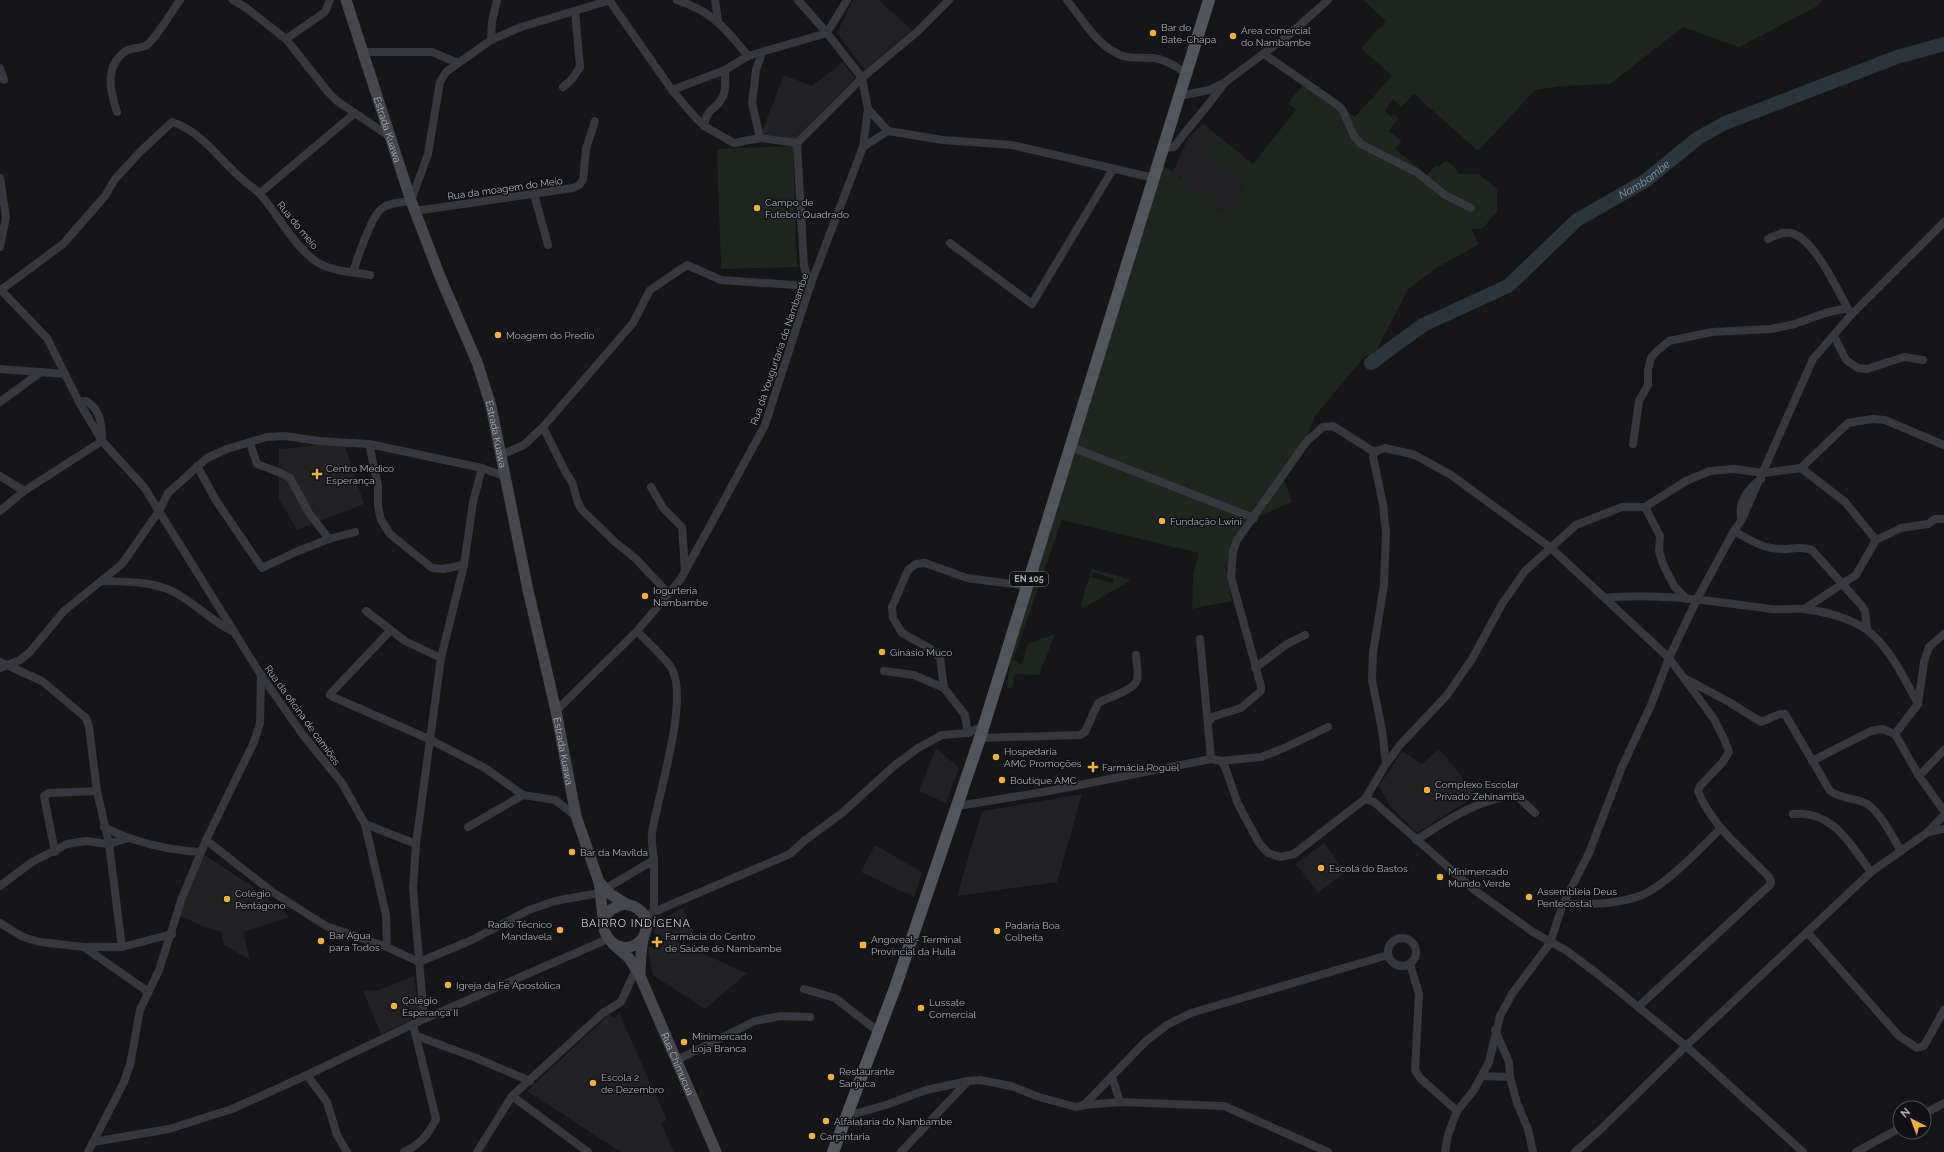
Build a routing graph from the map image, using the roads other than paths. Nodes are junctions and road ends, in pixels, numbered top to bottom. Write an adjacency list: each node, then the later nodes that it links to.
1 (180, 0): 35 (street)
2 (233, 0): 18 (street)
3 (330, 0): 18 (street)
4 (346, 0): 20 (street, Estrada Kuawa)
5 (497, 0): 19 (street)
6 (610, 0): 15 (street); 32 (street)
7 (677, 0): 16 (street)
8 (715, 0): 16 (street)
9 (798, 0): 17 (street)
10 (846, 0): 17 (street)
11 (949, 0): 28 (street)
12 (1067, 0): 27 (street)
13 (1209, 0): 27 (main road, EN 105)
14 (1328, 0): 22 (street)
15 (575, 11): 19 (street); 31 (street)
16 (718, 21): 23 (street)
17 (827, 33): 21 (street); 28 (street)
18 (286, 39): 36 (street)
19 (491, 40): 24 (street)
20 (362, 52): 24 (street); 40 (street, Estrada Kuawa)
21 (762, 53): 23 (street); 41 (street)
22 (1264, 54): 30 (street); 51 (street)
23 (748, 56): 26 (street)
24 (458, 63): 50 (street)
25 (0, 68): 29 (street)
26 (725, 70): 32 (street); 38 (street)
27 (1186, 73): 33 (main road, EN 105)
28 (862, 78): 34 (street, Rua da Yougurtaria do Nambambe); 42 (street)
29 (4, 80)
30 (1224, 83): 33 (street); 44 (street)
31 (563, 87)
32 (672, 90): 38 (street)
33 (1180, 96): 44 (main road, EN 105)
34 (868, 109): 39 (street); 43 (street, Rua da Yougurtaria do Nambambe)
35 (117, 112)
36 (354, 112): 40 (street); 48 (street)
37 (595, 120): 49 (street, Rua da moagem do Meio)
38 (704, 126): 41 (street)
39 (888, 131): 43 (street); 45 (street)
40 (389, 136): 50 (street, Estrada Kuawa)
41 (760, 138): 42 (street)
42 (798, 143): 60 (street)
43 (864, 147): 60 (street, Rua da Yougurtaria do Nambambe)
44 (1163, 148): 47 (main road, EN 105)
45 (1113, 168): 47 (street); 55 (street)
46 (0, 178): 57 (street)
47 (1154, 178): 75 (main road, EN 105)
48 (260, 193): 58 (street, Rua do meio); 61 (street, Rua do meio)
49 (534, 194): 52 (street, Rua da moagem do Meio); 56 (street)
50 (411, 200): 52 (street, Estrada Kuawa); 58 (street)
51 (1471, 208)
52 (415, 211): 77 (street, Estrada Kuawa)
53 (1944, 222): 62 (street)
54 (1768, 239): 62 (street)
55 (950, 243)
56 (548, 244)
57 (0, 247)
58 (353, 272): 59 (street, Rua do meio)
59 (370, 275)
60 (810, 286): 69 (street); 97 (street, Rua da Yougurtaria do Nambambe)
61 (0, 289): 67 (street, Rua da oficina de camiões)
62 (1849, 312): 63 (street); 73 (street)
63 (1834, 336): 64 (street); 83 (street)
64 (1923, 360)
65 (0, 370): 66 (street)
66 (42, 372): 67 (street); 68 (street)
67 (65, 374): 70 (street, Rua da oficina de camiões)
68 (0, 402)
69 (543, 428): 77 (street); 102 (street)
70 (102, 441): 85 (street); 88 (street, Rua da oficina de camiões)
71 (250, 443): 72 (street); 78 (street); 93 (street)
72 (368, 444): 79 (street); 96 (street)
73 (1633, 444)
74 (1944, 445): 80 (street)
75 (1071, 447): 89 (street); 100 (main road, EN 105)
76 (1374, 452): 89 (street); 95 (street); 137 (street)
77 (501, 455): 82 (street, Estrada Kuawa)
78 (197, 466): 88 (street); 93 (street)
79 (482, 468): 82 (street); 96 (street)
80 (1802, 468): 83 (street); 94 (street)
81 (0, 476): 85 (street)
82 (504, 476): 126 (street, Estrada Kuawa)
83 (1762, 476): 86 (street); 91 (street)
84 (651, 487): 97 (street)
85 (24, 491): 87 (street)
86 (1645, 507): 95 (street); 101 (street)
87 (0, 510)
88 (159, 511): 98 (street); 110 (street, Rua da oficina de camiões)
89 (1254, 518): 120 (street)
90 (1944, 519): 94 (street)
91 (1734, 531): 99 (street); 106 (street)
92 (355, 532): 93 (street)
93 (329, 539)
94 (1876, 540): 99 (street)
95 (1551, 548): 103 (street); 137 (street)
96 (464, 565): 117 (street)
97 (685, 571): 102 (street, Rua da Yougurtaria do Nambambe)
98 (102, 581): 110 (street); 119 (street)
99 (1843, 584): 107 (street); 109 (street)
100 (1027, 586): 124 (street); 130 (main road, EN 105)
101 (1674, 586): 104 (street); 105 (street)
102 (668, 593): 112 (street, Rua da Yougurtaria do Nambambe)
103 (1605, 598): 104 (street); 118 (street)
104 (1675, 598): 105 (street)
105 (1687, 599): 106 (street)
106 (1697, 599): 107 (street); 118 (street)
107 (1804, 609): 109 (street)
108 (366, 611): 111 (street)
109 (1866, 630): 125 (street)
110 (232, 631): 122 (street, Rua da oficina de camiões)
111 (390, 631): 117 (street); 132 (street)
112 (637, 631): 126 (street, Rua da Yougurtaria do Nambambe); 162 (street)
113 (1944, 634): 125 (street)
114 (1305, 635): 120 (street)
115 (1200, 639): 127 (street)
116 (1136, 655): 130 (street)
117 (442, 658): 132 (street)
118 (1669, 658): 123 (street); 166 (street)
119 (2, 666): 139 (street)
120 (1255, 668): 127 (street)
121 (884, 671): 124 (street)
122 (261, 675): 148 (street, Rua da oficina de camiões); 155 (street)
123 (1684, 678): 136 (street); 151 (street)
124 (944, 688): 129 (street)
125 (1918, 704): 131 (street)
126 (556, 710): 147 (street, Estrada Kuawa)
127 (1208, 723): 134 (street)
128 (1328, 727): 135 (street)
129 (968, 732): 130 (street); 168 (street)
130 (982, 732): 142 (main road, EN 105)
131 (1895, 734): 136 (street); 138 (street)
132 (429, 740): 140 (street); 158 (street)
133 (1944, 750): 138 (street)
134 (1211, 759): 135 (street); 142 (street)
135 (1221, 761): 141 (street)
136 (1812, 761): 159 (street)
137 (1386, 764): 141 (street)
138 (1919, 776): 143 (street)
139 (97, 791): 149 (street); 160 (street)
140 (523, 795): 147 (street); 150 (street)
141 (1365, 799): 156 (street)
142 (958, 806): 191 (main road, EN 105)
143 (1944, 811)
144 (1535, 813): 156 (street)
145 (1793, 814): 163 (street)
146 (1944, 814): 153 (street)
147 (576, 816): 165 (street, Estrada Kuawa)
148 (365, 824): 158 (street); 178 (street, Rua da oficina de camiões)
149 (104, 827): 154 (street); 157 (street)
150 (468, 827)
151 (1721, 828): 166 (street); 185 (street)
152 (1944, 829): 153 (street)
153 (1928, 832): 159 (street)
154 (128, 838): 157 (street); 161 (street)
155 (206, 840): 161 (street); 178 (street)
156 (1416, 840): 175 (street)
157 (109, 844): 160 (street); 176 (street)
158 (416, 844): 180 (street)
159 (1901, 851): 163 (street)
160 (55, 852): 164 (street)
161 (201, 852): 172 (street)
162 (654, 860): 165 (street); 168 (street)
163 (1871, 872): 171 (street)
164 (0, 886)
165 (601, 888): 167 (street); 170 (street); 180 (street)
166 (1563, 904): 175 (street)
167 (628, 905): 168 (street); 170 (street)
168 (649, 914): 173 (street, Rua Chimucua)
169 (0, 923): 177 (street)
170 (604, 926): 174 (street)
171 (1807, 932): 186 (street); 193 (street)
172 (172, 934): 176 (street); 184 (street)
173 (644, 937): 174 (street); 182 (street, Rua Chimucua)
174 (610, 941): 182 (street, Rua Chimucua); 188 (street)
175 (1550, 943): 185 (street); 190 (street)
176 (122, 946): 177 (street)
177 (84, 947): 184 (street)
178 (387, 947): 180 (street)
179 (1388, 955): 181 (street); 181 (street); 197 (street)
180 (419, 962): 188 (street)
181 (1410, 964): 206 (street)
182 (638, 973): 194 (street, Rua Chimucua); 199 (street)
183 (804, 989): 191 (street)
184 (147, 991): 209 (street)
185 (1638, 1007): 193 (street)
186 (1944, 1010)
187 (810, 1017): 194 (street)
188 (424, 1019): 189 (street)
189 (413, 1024): 192 (street); 195 (street)
190 (1495, 1030): 196 (street); 198 (street)
191 (878, 1032): 207 (main road, EN 105)
192 (417, 1036): 199 (street); 212 (street)
193 (1686, 1046): 221 (street); 222 (street)
194 (676, 1060): 215 (street, Rua Chimucua)
195 (307, 1075): 209 (street); 211 (street)
196 (1482, 1076): 198 (street); 206 (street)
197 (1112, 1077): 202 (street); 204 (street)
198 (1510, 1077): 220 (street)
199 (530, 1081): 201 (street)
200 (968, 1081): 204 (street); 207 (street); 217 (street)
201 (512, 1096): 213 (street); 214 (street)
202 (1120, 1102): 204 (street); 218 (street)
203 (1944, 1103): 205 (street)
204 (1084, 1105)
205 (1932, 1110)
206 (1457, 1111): 219 (street)
207 (847, 1116): 216 (main road, EN 105)
208 (1892, 1132): 223 (street)
209 (93, 1142): 210 (street)
210 (88, 1152)
211 (347, 1152)
212 (404, 1152)
213 (477, 1152)
214 (588, 1152)
215 (716, 1152)
216 (833, 1152)
217 (901, 1152)
218 (1328, 1152)
219 (1445, 1152)
220 (1533, 1152)
221 (1575, 1152)
222 (1803, 1152)
223 (1856, 1152)

